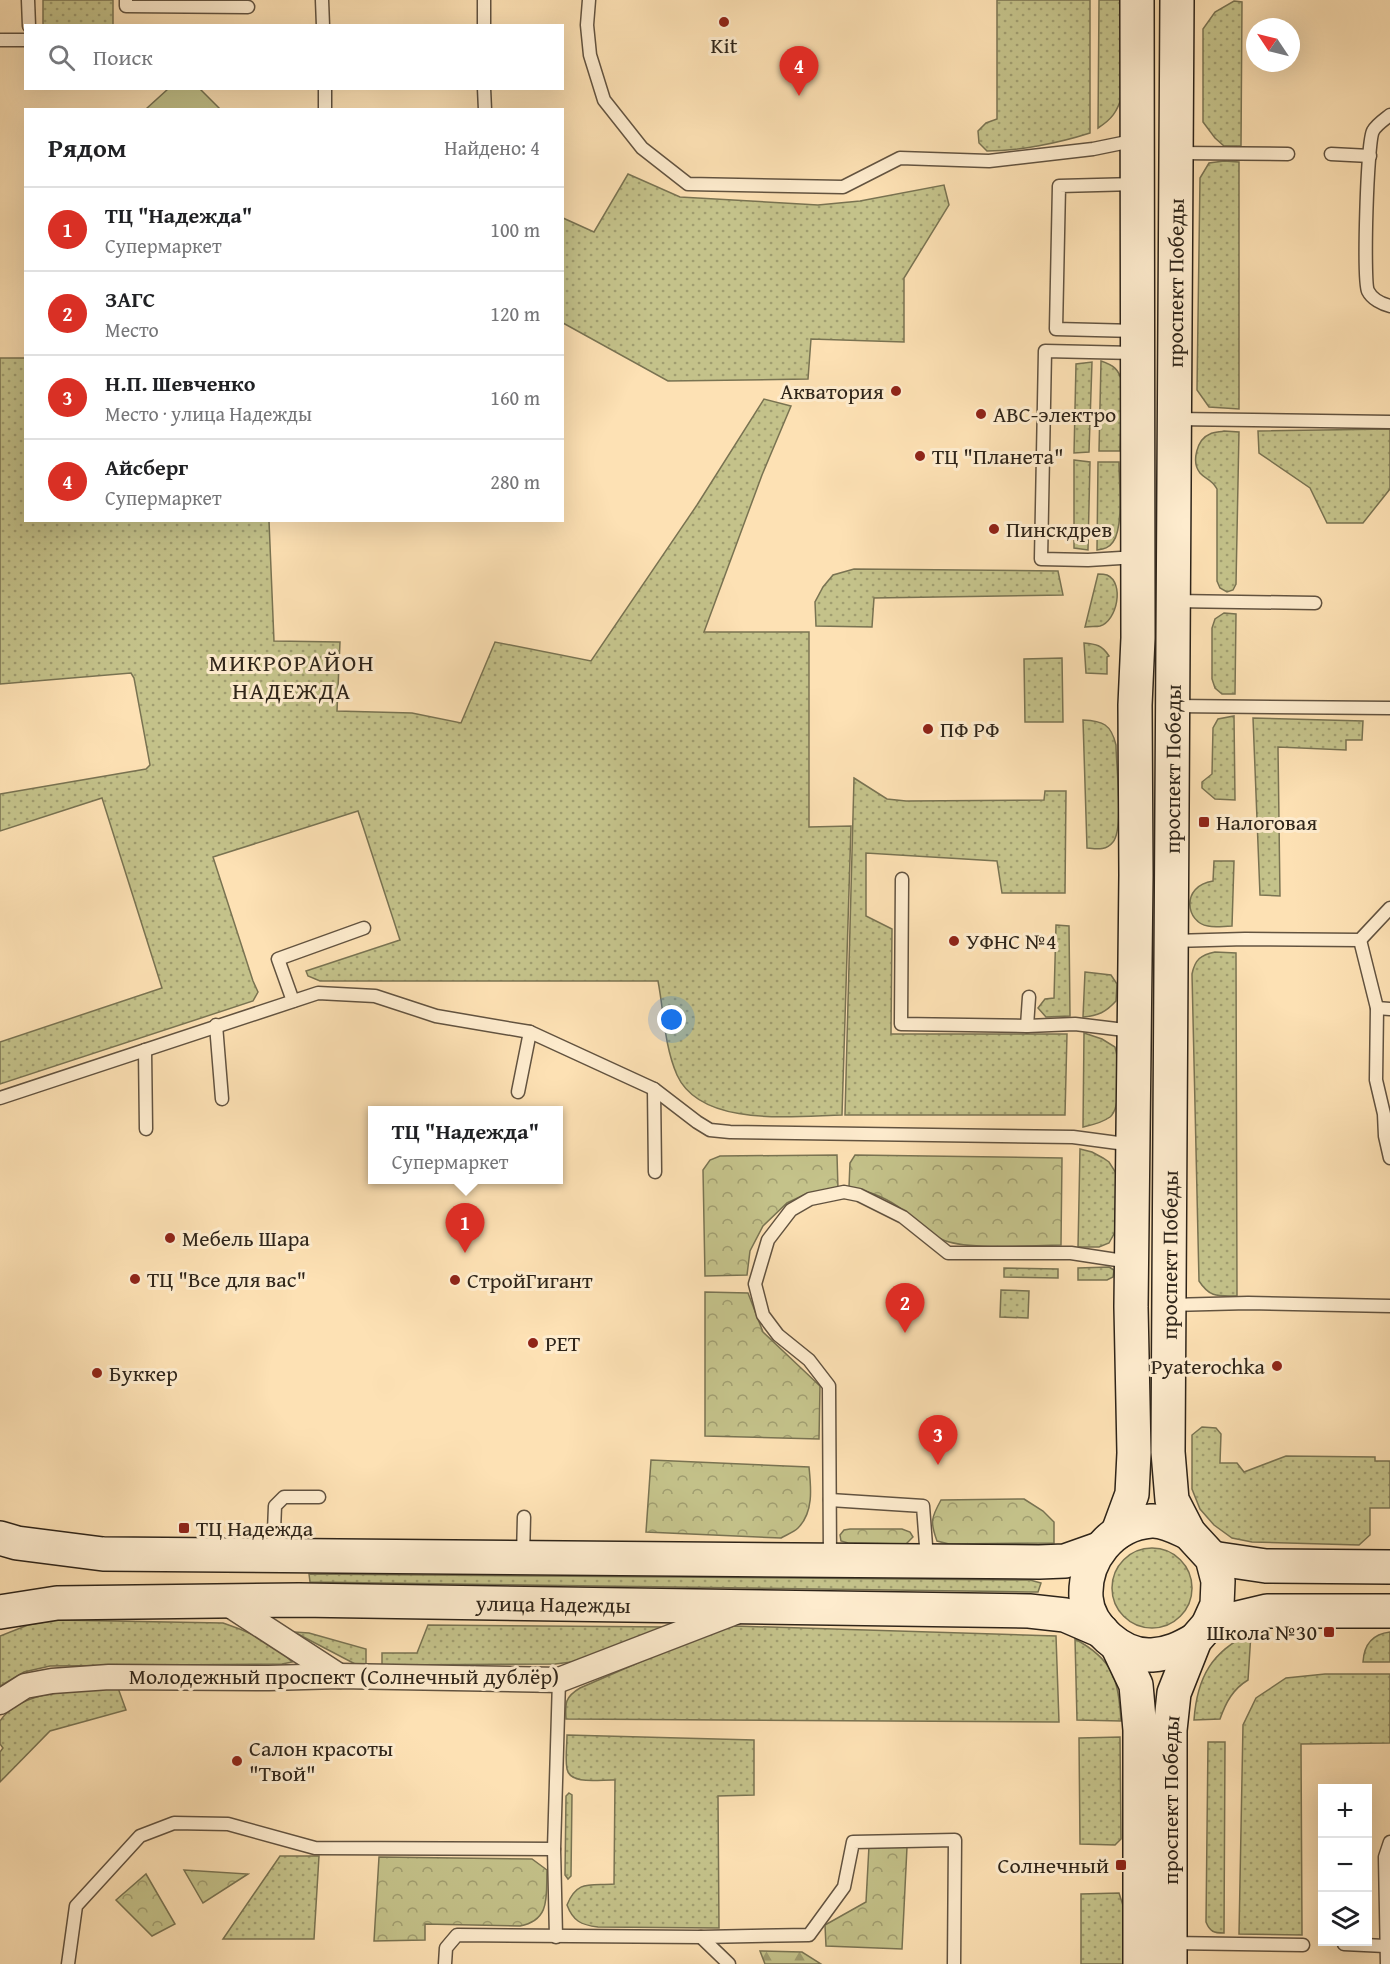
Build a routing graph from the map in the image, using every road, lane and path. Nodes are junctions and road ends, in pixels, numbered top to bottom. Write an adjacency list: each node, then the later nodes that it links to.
1 (28, 0): 9 (lane)
2 (126, 0): 8 (lane)
3 (322, 0): 10 (lane)
4 (484, 0): 11 (lane)
5 (589, 0): 19 (lane)
6 (1137, 0): 19 (main road, проспект Победы)
7 (1177, 0): 20 (main road, проспект Победы)
8 (248, 7)
9 (29, 24)
10 (323, 24)
11 (484, 24)
12 (0, 40): 13 (lane)
13 (24, 40)
14 (325, 90): 16 (lane)
15 (484, 90): 17 (lane)
16 (325, 108)
17 (484, 108)
18 (1390, 115): 23 (lane)
19 (1137, 140): 24 (main road, проспект Победы)
20 (1176, 153): 21 (lane); 27 (main road, проспект Победы)
21 (1288, 154)
22 (1331, 154): 23 (lane)
23 (1370, 156): 25 (lane)
24 (1137, 184): 26 (main road, проспект Победы); 26 (lane)
25 (1390, 306)
26 (1138, 342): 29 (main road, проспект Победы); 29 (lane)
27 (1174, 419): 28 (lane); 30 (main road, проспект Победы)
28 (1390, 422)
29 (1138, 557): 45 (main road, проспект Победы)
30 (1174, 601): 31 (lane); 32 (main road, проспект Победы)
31 (1315, 603)
32 (1173, 706): 33 (lane); 38 (main road, проспект Победы)
33 (1390, 708)
34 (902, 879): 44 (lane)
35 (1390, 908): 37 (lane)
36 (364, 928): 40 (lane)
37 (1360, 940): 38 (lane); 41 (lane)
38 (1172, 941): 57 (main road, проспект Победы)
39 (1029, 997): 44 (lane)
40 (293, 1001): 43 (lane); 46 (lane)
41 (1377, 1008): 42 (lane); 54 (lane)
42 (1390, 1009)
43 (216, 1025): 47 (lane); 51 (lane)
44 (1027, 1026): 45 (lane)
45 (1132, 1031): 53 (main road, проспект Победы)
46 (530, 1032): 48 (lane); 49 (lane)
47 (145, 1050): 50 (lane); 52 (lane)
48 (654, 1089): 53 (lane); 55 (lane)
49 (518, 1092)
50 (0, 1098)
51 (222, 1099)
52 (146, 1129)
53 (1133, 1144): 56 (main road, проспект Победы)
54 (1390, 1158)
55 (655, 1172)
56 (1131, 1263): 60 (lane); 64 (main road, проспект Победы)
57 (1169, 1305): 58 (lane); 62 (main road, проспект Победы)
58 (1390, 1306)
59 (320, 1497): 65 (lane)
60 (830, 1500): 68 (lane); 69 (lane)
61 (524, 1517): 66 (lane)
62 (1190, 1533): 64 (main road, проспект Победы); 67 (main road, проспект Победы)
63 (0, 1538): 65 (main road, улица Надежды)
64 (1109, 1540): 69 (main road, улица Надежды); 76 (main road, проспект Победы)
65 (273, 1556): 66 (main road, улица Надежды)
66 (522, 1558): 68 (main road, улица Надежды)
67 (1212, 1558): 70 (main road); 75 (main road, проспект Победы)
68 (830, 1560): 69 (main road, улица Надежды)
69 (927, 1560)
70 (1390, 1567)
71 (222, 1600): 72 (main road, улица Надежды); 74 (main road, улица Надежды); 77 (street)
72 (752, 1605): 76 (main road, улица Надежды); 78 (street, Молодежный проспект (Солнечный дублёр))
73 (1390, 1611): 75 (main road)
74 (0, 1612)
75 (1202, 1632): 76 (main road); 87 (main road, проспект Победы)
76 (1109, 1638): 92 (main road, проспект Победы)
77 (339, 1676): 78 (street, Молодежный проспект (Солнечный дублёр)); 79 (street, Молодежный проспект (Солнечный дублёр))
78 (559, 1680): 81 (lane)
79 (0, 1702)
80 (1390, 1842): 86 (lane)
81 (554, 1849): 82 (lane); 88 (lane)
82 (556, 1937): 83 (lane); 89 (lane)
83 (701, 1937): 90 (lane); 91 (lane)
84 (1303, 1945): 87 (lane)
85 (1372, 1945): 86 (lane)
86 (1385, 1946): 93 (lane)
87 (1171, 1954)
88 (68, 1964)
89 (445, 1964)
90 (729, 1964)
91 (954, 1964)
92 (1140, 1964)
93 (1387, 1964)

